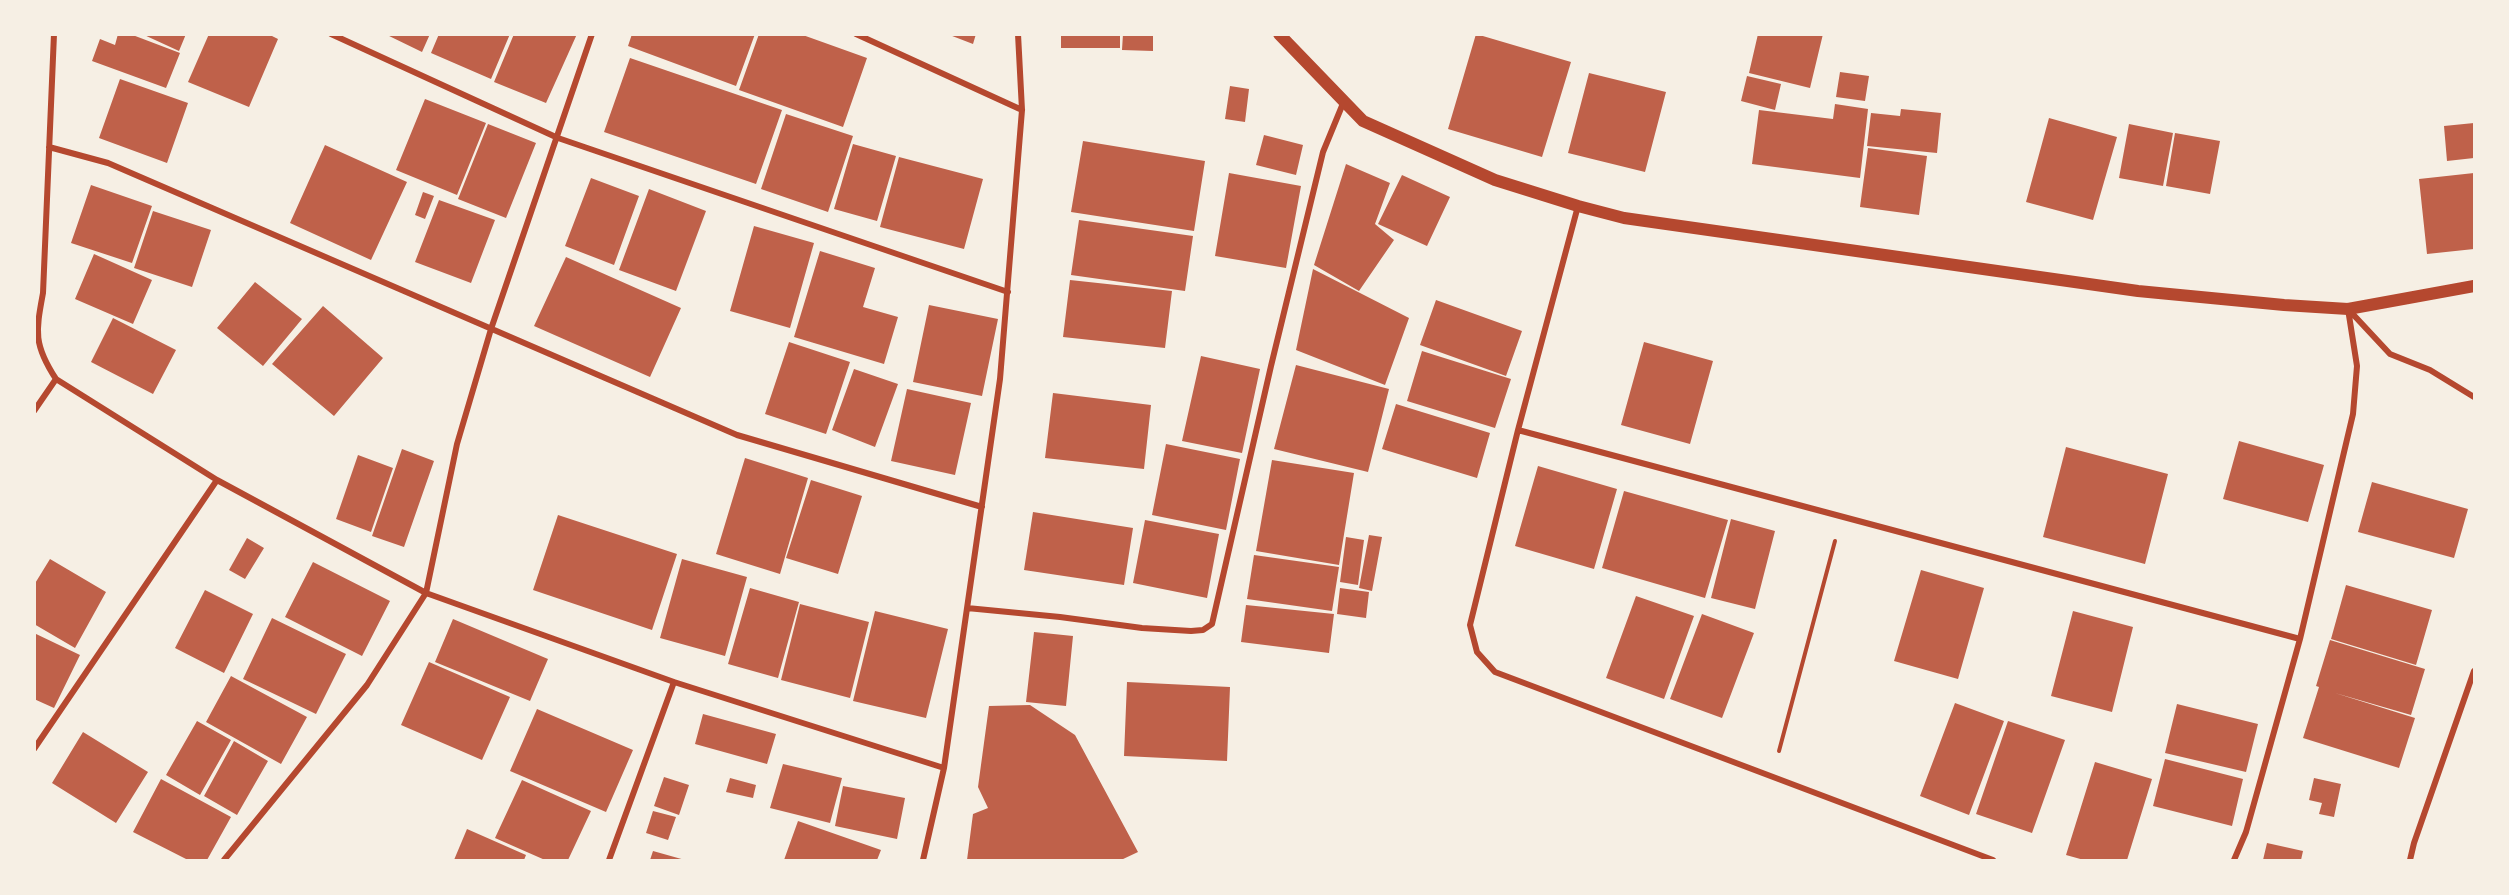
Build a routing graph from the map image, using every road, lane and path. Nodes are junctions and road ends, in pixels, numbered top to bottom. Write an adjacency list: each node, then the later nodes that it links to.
1 (54, 34): 10 (street)
2 (332, 34): 9 (street)
3 (592, 34): 9 (street)
4 (856, 34): 8 (street)
5 (1018, 34): 8 (street)
6 (1278, 34): 7 (main road)
7 (1344, 102): 11 (main road); 24 (street)
8 (1022, 110): 13 (street)
9 (558, 138): 13 (street); 15 (street)
10 (49, 147): 15 (street); 16 (street)
11 (1578, 206): 14 (main road); 19 (street)
12 (2475, 286): 14 (main road)
13 (1008, 292): 21 (street)
14 (2348, 309): 17 (street); 25 (street)
15 (491, 329): 21 (street); 23 (street)
16 (56, 379): 18 (street); 20 (street)
17 (2475, 397)
18 (34, 411)
19 (1518, 430): 22 (street); 30 (street)
20 (217, 480): 23 (street); 28 (street)
21 (982, 507): 24 (street)
22 (1842, 517): 25 (street); 30 (path)
23 (426, 593): 27 (street); 31 (street)
24 (967, 608): 29 (street)
25 (2300, 639): 35 (street)
26 (2475, 671): 36 (street)
27 (674, 682): 29 (street); 32 (street)
28 (34, 749)
29 (944, 768): 33 (street)
30 (1771, 777): 34 (street)
31 (224, 861)
32 (609, 861)
33 (923, 861)
34 (1993, 861)
35 (2234, 861)
36 (2410, 861)

